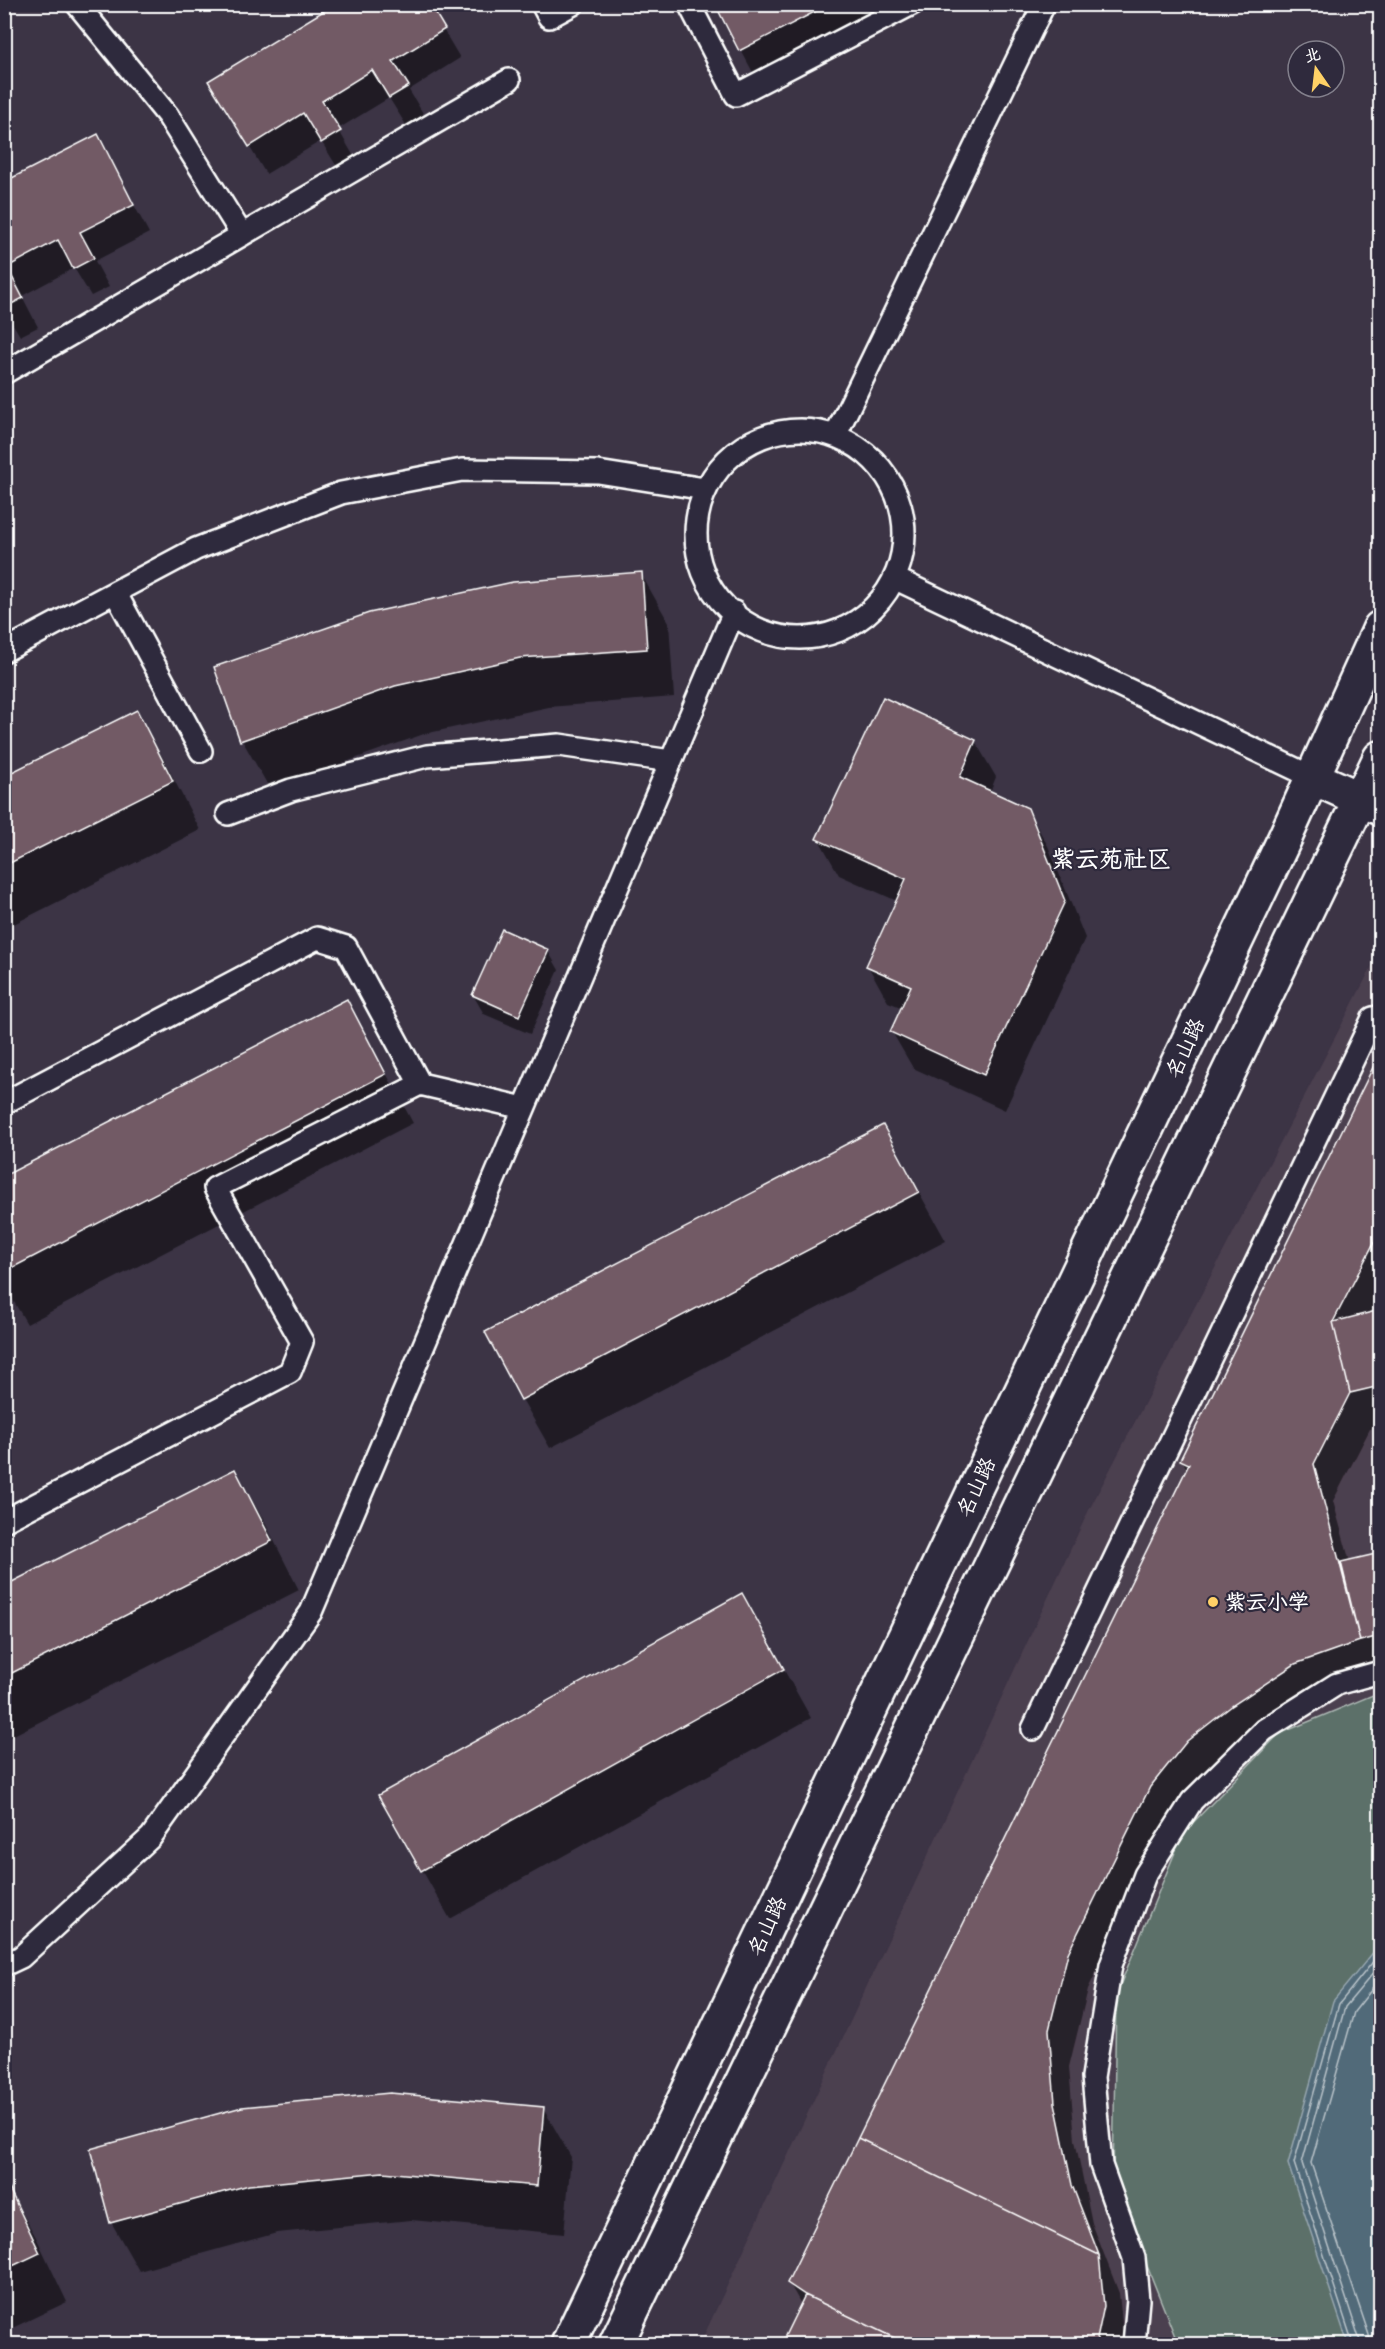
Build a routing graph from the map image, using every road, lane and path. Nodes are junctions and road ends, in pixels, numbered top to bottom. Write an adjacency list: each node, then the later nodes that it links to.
1 (77, 4): 8 (lane)
2 (542, 4): 3 (lane)
3 (573, 4)
4 (689, 4): 5 (lane)
5 (912, 4)
6 (1044, 4): 10 (lane)
7 (509, 80): 8 (lane)
8 (242, 235): 9 (lane)
9 (4, 372)
10 (836, 434): 11 (lane); 12 (lane)
11 (705, 489): 13 (lane); 14 (lane)
12 (896, 579): 14 (lane); 20 (lane)
13 (115, 592): 16 (lane); 17 (lane)
14 (734, 612): 19 (lane)
15 (1380, 628): 20 (street, 名山路)
16 (4, 651)
17 (201, 751)
18 (1380, 758): 21 (street)
19 (671, 761): 22 (lane); 26 (lane)
20 (1312, 777): 21 (street); 31 (street, 名山路)
21 (1371, 803): 32 (street)
22 (228, 814)
23 (1380, 1016): 29 (lane)
24 (420, 1084): 25 (lane); 26 (lane); 27 (lane)
25 (4, 1103)
26 (524, 1108): 30 (lane)
27 (4, 1521)
28 (1380, 1672): 33 (lane)
29 (1033, 1729)
30 (4, 1965)
31 (568, 2344)
32 (616, 2344)
33 (1134, 2344)

